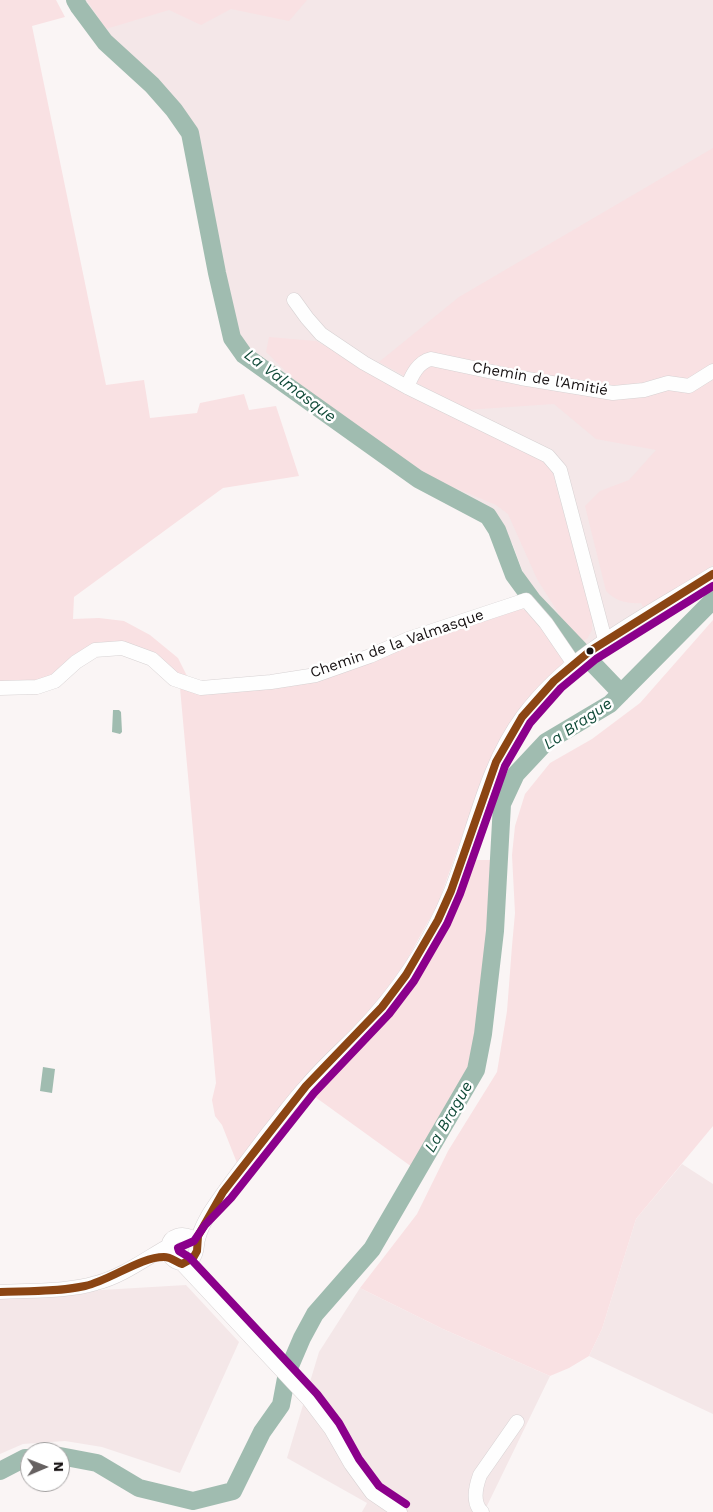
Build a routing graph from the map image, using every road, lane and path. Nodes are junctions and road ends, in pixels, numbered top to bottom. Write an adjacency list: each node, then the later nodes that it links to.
1 (294, 300): 3 (street)
2 (713, 372): 3 (street, Chemin de l'Amitié)
3 (407, 387): 5 (street)
4 (713, 574): 5 (street)
5 (605, 640): 6 (street)
6 (581, 658): 7 (street, Chemin de la Valmasque); 8 (street)
7 (0, 688)
8 (223, 1192): 9 (street); 10 (street)
9 (186, 1235): 10 (street); 11 (street)
10 (196, 1251): 11 (street); 12 (street)
11 (174, 1256): 12 (street); 13 (street)
12 (206, 1290): 15 (street)
13 (0, 1292)
14 (517, 1422): 16 (street)
15 (400, 1512)
16 (482, 1512)

